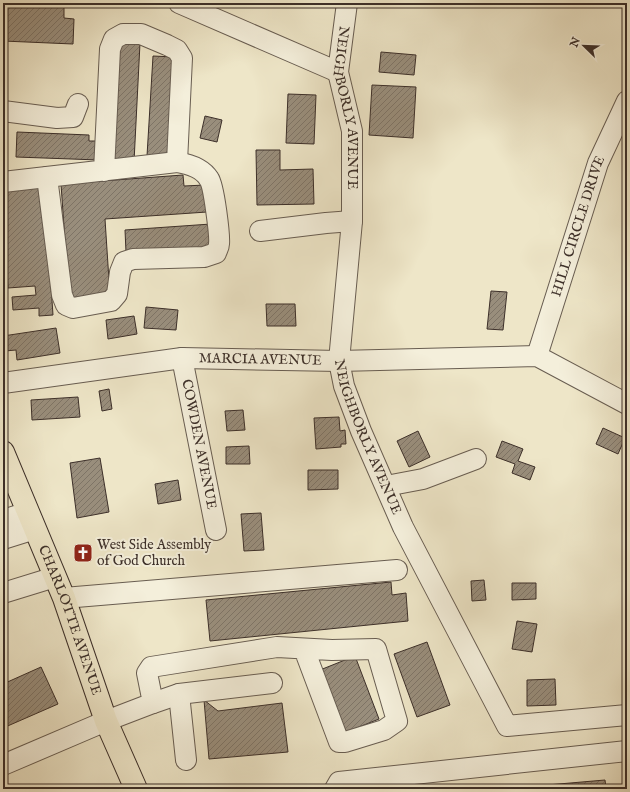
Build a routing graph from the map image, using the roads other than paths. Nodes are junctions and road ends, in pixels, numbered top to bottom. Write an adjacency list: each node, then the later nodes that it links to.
1 (179, 3): 3 (street)
2 (347, 3): 4 (street, NEIGHBORLY AVENUE)
3 (210, 9): 4 (street)
4 (338, 72): 12 (street, NEIGHBORLY AVENUE)
5 (627, 101): 14 (street, HILL CIRCLE DRIVE)
6 (78, 104): 7 (street)
7 (3, 111)
8 (177, 162): 9 (street); 9 (street); 10 (street)
9 (104, 170): 10 (street)
10 (47, 177): 11 (street)
11 (3, 182)
12 (352, 221): 13 (street); 16 (street, NEIGHBORLY AVENUE)
13 (260, 231)
14 (538, 356): 16 (street, MARCIA AVENUE); 18 (street, MARCIA AVENUE)
15 (182, 358): 16 (street, MARCIA AVENUE); 17 (street, MARCIA AVENUE); 24 (street, COWDEN AVENUE)
16 (339, 361): 21 (street, NEIGHBORLY AVENUE)
17 (3, 383)
18 (627, 404)
19 (3, 452): 23 (main road, CHARLOTTE AVENUE)
20 (476, 459): 21 (street)
21 (386, 486): 34 (street, NEIGHBORLY AVENUE)
22 (3, 520): 23 (street)
23 (31, 520): 25 (street); 27 (main road, CHARLOTTE AVENUE)
24 (216, 530)
25 (3, 539)
26 (397, 570): 29 (street)
27 (55, 577): 28 (street); 29 (main road, CHARLOTTE AVENUE)
28 (3, 593)
29 (64, 598): 35 (main road, CHARLOTTE AVENUE)
30 (304, 649): 30 (street); 33 (street)
31 (272, 683): 32 (street)
32 (179, 694): 33 (street); 37 (street)
33 (153, 703): 35 (street)
34 (627, 715)
35 (106, 721): 38 (street); 39 (main road, CHARLOTTE AVENUE)
36 (627, 751): 40 (street)
37 (186, 760)
38 (3, 765)
39 (136, 789)
40 (335, 789)

